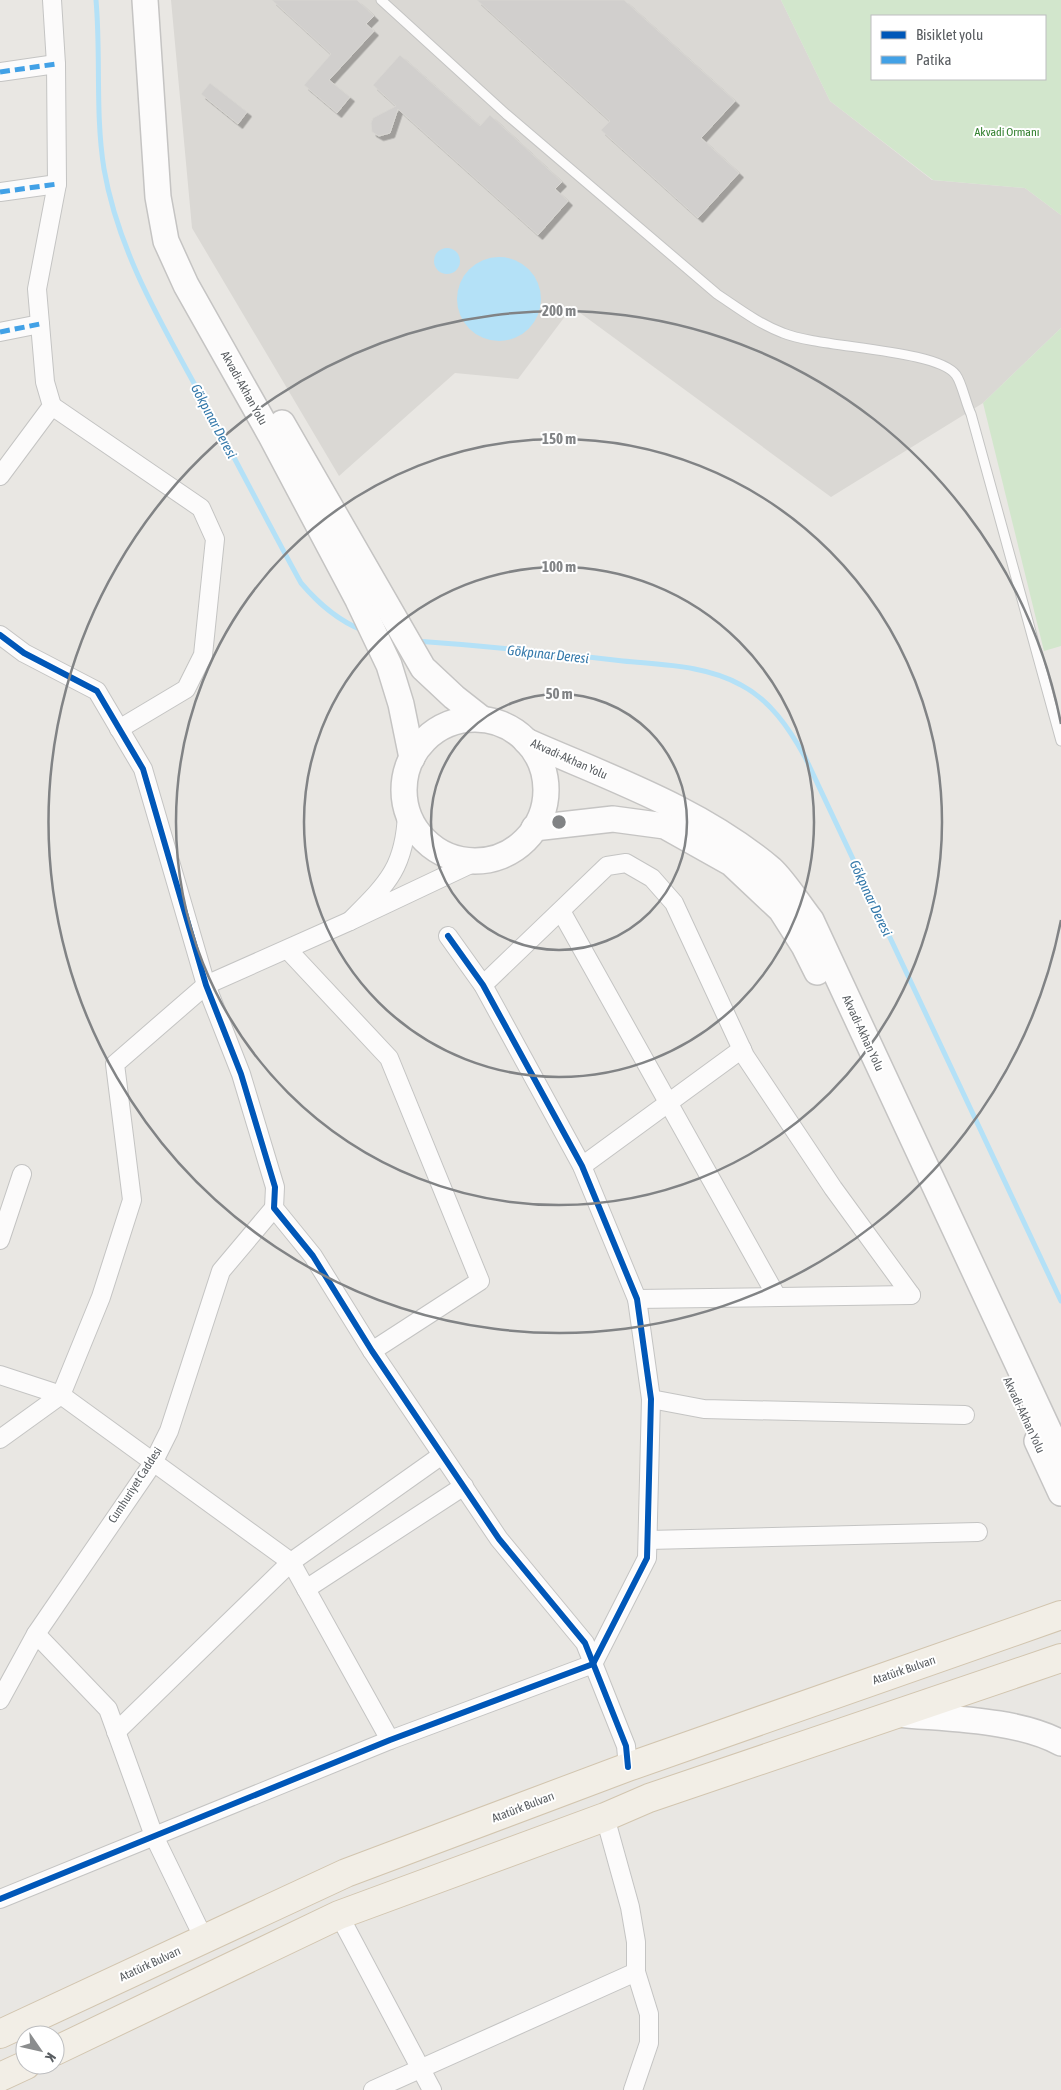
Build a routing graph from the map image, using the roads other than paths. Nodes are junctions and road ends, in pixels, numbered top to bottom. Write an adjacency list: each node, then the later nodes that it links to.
1 (52, 0): 5 (street)
2 (145, 0): 18 (main road, Akvadi-Akhan Yolu)
3 (161, 0): 14 (main road, Akvadi-Akhan Yolu)
4 (381, 0): 17 (lane)
5 (56, 64): 6 (street); 7 (street)
6 (0, 72)
7 (57, 184): 8 (street); 9 (street)
8 (0, 192)
9 (40, 324): 10 (street); 11 (street)
10 (0, 332)
11 (52, 406): 12 (street); 15 (street)
12 (0, 476)
13 (0, 635): 15 (street)
14 (482, 719): 16 (main road); 18 (main road)
15 (119, 728): 27 (street)
16 (526, 740): 20 (main road); 43 (main road, Akvadi-Akhan Yolu)
17 (1061, 741)
18 (412, 758): 19 (main road)
19 (407, 813): 21 (main road); 23 (street)
20 (534, 828): 21 (main road); 46 (main road, Akvadi-Akhan Yolu)
21 (477, 861): 23 (street)
22 (561, 911): 26 (street); 28 (street); 29 (street)
23 (350, 922): 25 (street)
24 (448, 936): 26 (street)
25 (288, 950): 27 (street); 36 (street)
26 (483, 985): 30 (street)
27 (206, 986): 32 (street); 38 (street)
28 (742, 1049): 29 (street); 34 (street)
29 (669, 1102): 30 (street); 34 (street)
30 (582, 1166): 35 (street)
31 (22, 1174): 33 (street)
32 (274, 1208): 36 (street); 44 (street, Cumhuriyet Caddesi)
33 (0, 1240)
34 (777, 1297): 35 (street)
35 (637, 1299): 39 (street)
36 (372, 1351): 42 (street)
37 (0, 1375): 38 (street)
38 (61, 1394): 41 (street); 44 (street)
39 (651, 1399): 40 (street); 48 (street)
40 (965, 1414)
41 (0, 1439)
42 (442, 1455): 45 (street); 49 (street)
43 (1061, 1457)
44 (153, 1462): 49 (street); 54 (street, Cumhuriyet Caddesi)
45 (464, 1486): 50 (street); 56 (street)
46 (1061, 1493)
47 (978, 1532): 48 (street)
48 (648, 1540): 56 (street)
49 (291, 1562): 50 (street); 59 (street)
50 (306, 1589): 60 (street)
51 (1061, 1598): 53 (main road)
52 (1061, 1615): 53 (main road, Atatürk Bulvarı)
53 (1035, 1624): 62 (main road, Atatürk Bulvarı)
54 (36, 1634): 57 (street, Cumhuriyet Caddesi); 59 (street)
55 (1061, 1658): 58 (main road)
56 (594, 1664): 60 (street); 62 (street)
57 (0, 1700)
58 (897, 1714): 61 (main road); 63 (main road)
59 (116, 1732): 64 (street)
60 (390, 1740): 64 (street)
61 (1061, 1743)
62 (628, 1767): 67 (main road, Atatürk Bulvarı)
63 (605, 1817): 66 (main road); 68 (street)
64 (154, 1836): 65 (street); 67 (street)
65 (0, 1899)
66 (339, 1915): 70 (main road); 72 (street)
67 (204, 1939): 69 (main road, Atatürk Bulvarı)
68 (636, 1972): 72 (street); 76 (street)
69 (0, 2034)
70 (65, 2046)
71 (15, 2070): 73 (main road)
72 (421, 2070): 74 (street); 75 (street)
73 (0, 2077)
74 (373, 2090)
75 (432, 2090)
76 (633, 2090)

